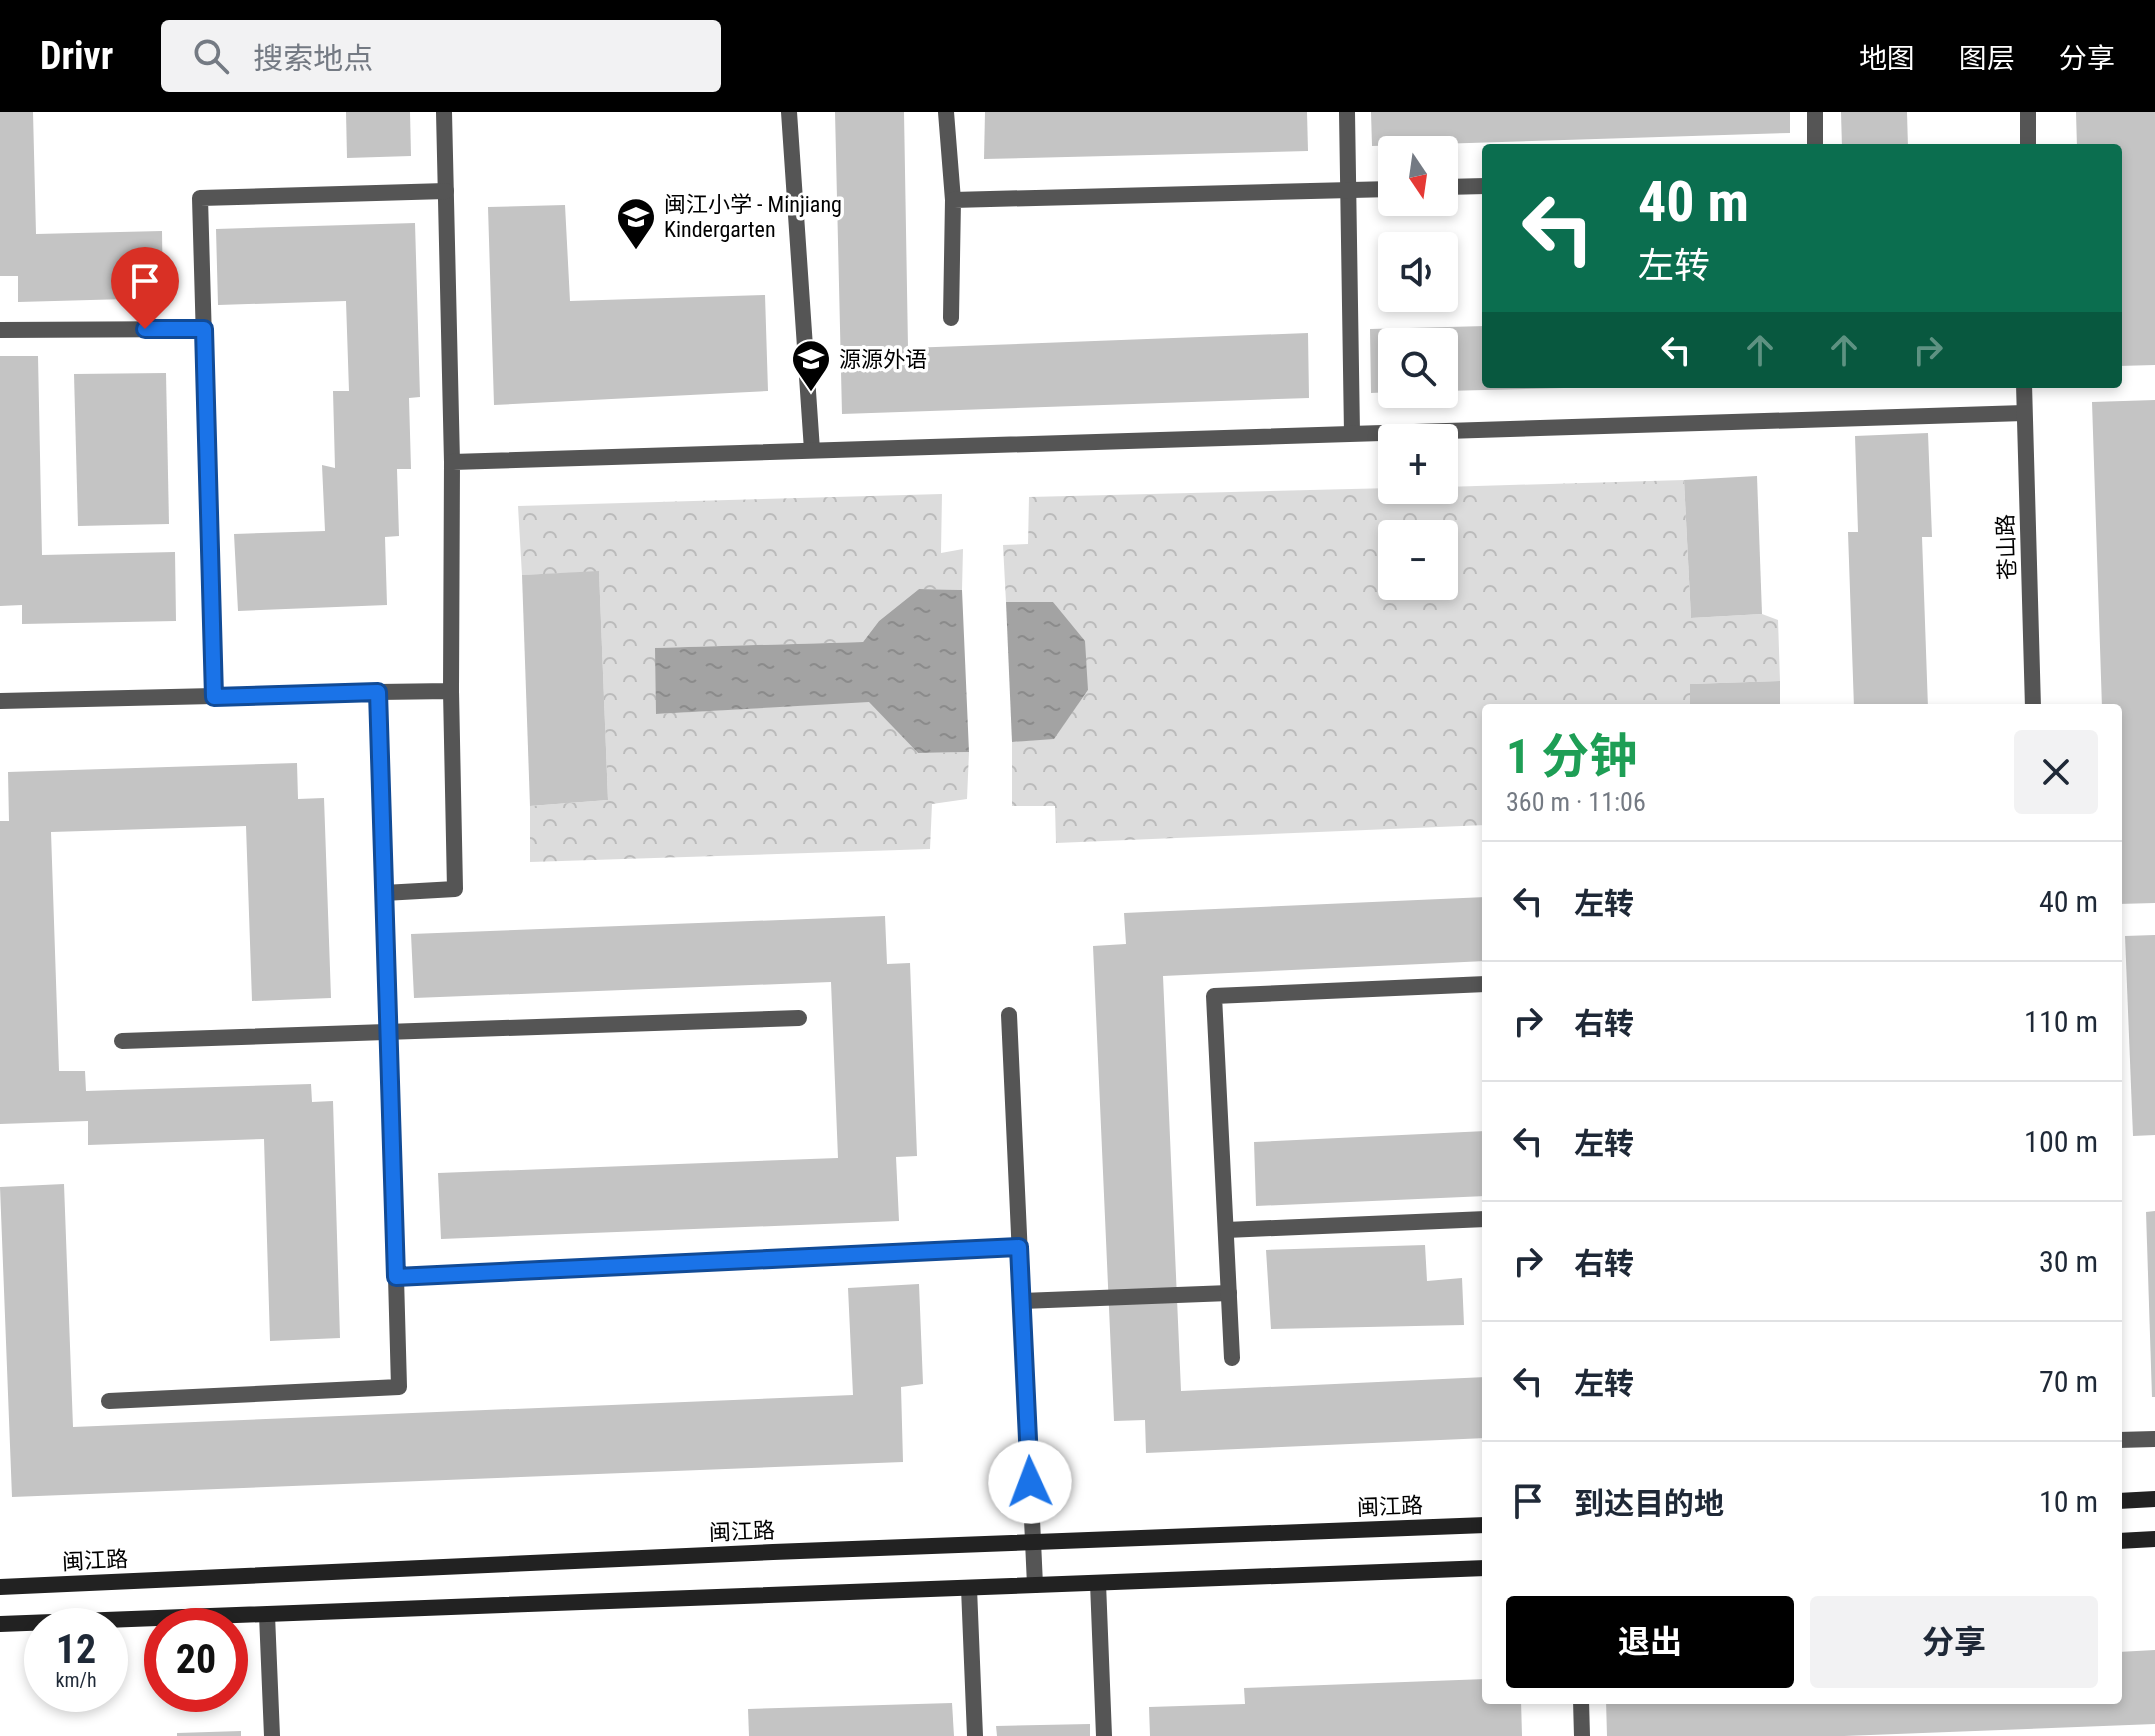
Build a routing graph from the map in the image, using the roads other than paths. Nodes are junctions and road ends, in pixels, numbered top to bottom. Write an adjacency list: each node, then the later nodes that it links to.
1 (444, 112): 12 (street)
2 (789, 112): 21 (street)
3 (946, 112): 14 (street)
4 (1347, 112): 13 (street)
5 (1815, 112): 7 (street)
6 (2028, 112): 8 (street)
7 (1815, 144)
8 (2028, 144)
9 (1482, 186): 10 (street)
10 (1458, 187)
11 (1378, 190): 13 (street)
12 (446, 191): 16 (street); 22 (street)
13 (1348, 191): 14 (street); 20 (street)
14 (953, 200): 15 (street)
15 (951, 318)
16 (204, 329): 17 (street); 25 (street)
17 (0, 330)
18 (2024, 388): 19 (street, 苍山路)
19 (2024, 413): 20 (street); 27 (street, 苍山路)
20 (1352, 433): 21 (street)
21 (812, 450): 22 (street)
22 (452, 462): 23 (street)
23 (451, 691): 24 (street); 28 (street)
24 (378, 692): 25 (street); 28 (street)
25 (214, 697): 26 (street)
26 (0, 701)
27 (2033, 704)
28 (384, 893): 32 (street)
29 (1482, 984): 35 (street)
30 (1009, 1015): 36 (street)
31 (799, 1018): 32 (street)
32 (388, 1032): 33 (street); 37 (street)
33 (122, 1041)
34 (1482, 1219): 35 (street)
35 (1226, 1230): 38 (street)
36 (1019, 1247): 37 (street); 39 (street)
37 (396, 1277): 41 (street)
38 (1229, 1293): 39 (street); 40 (street)
39 (1022, 1301): 49 (street)
40 (1232, 1358)
41 (109, 1401)
42 (2155, 1439): 43 (street)
43 (2122, 1440)
44 (2155, 1499): 45 (main road)
45 (2122, 1501)
46 (1482, 1525): 49 (main road, 闽江路)
47 (2155, 1539): 48 (main road)
48 (2122, 1541)
49 (1032, 1542): 52 (street); 53 (main road, 闽江路)
50 (1482, 1568): 51 (main road)
51 (1098, 1583): 52 (main road); 60 (street)
52 (1035, 1585): 54 (main road)
53 (0, 1587)
54 (969, 1588): 55 (main road); 59 (street)
55 (267, 1615): 56 (main road); 58 (street)
56 (0, 1624)
57 (1581, 1704): 61 (street)
58 (272, 1736)
59 (975, 1736)
60 (1104, 1736)
61 (1582, 1736)

